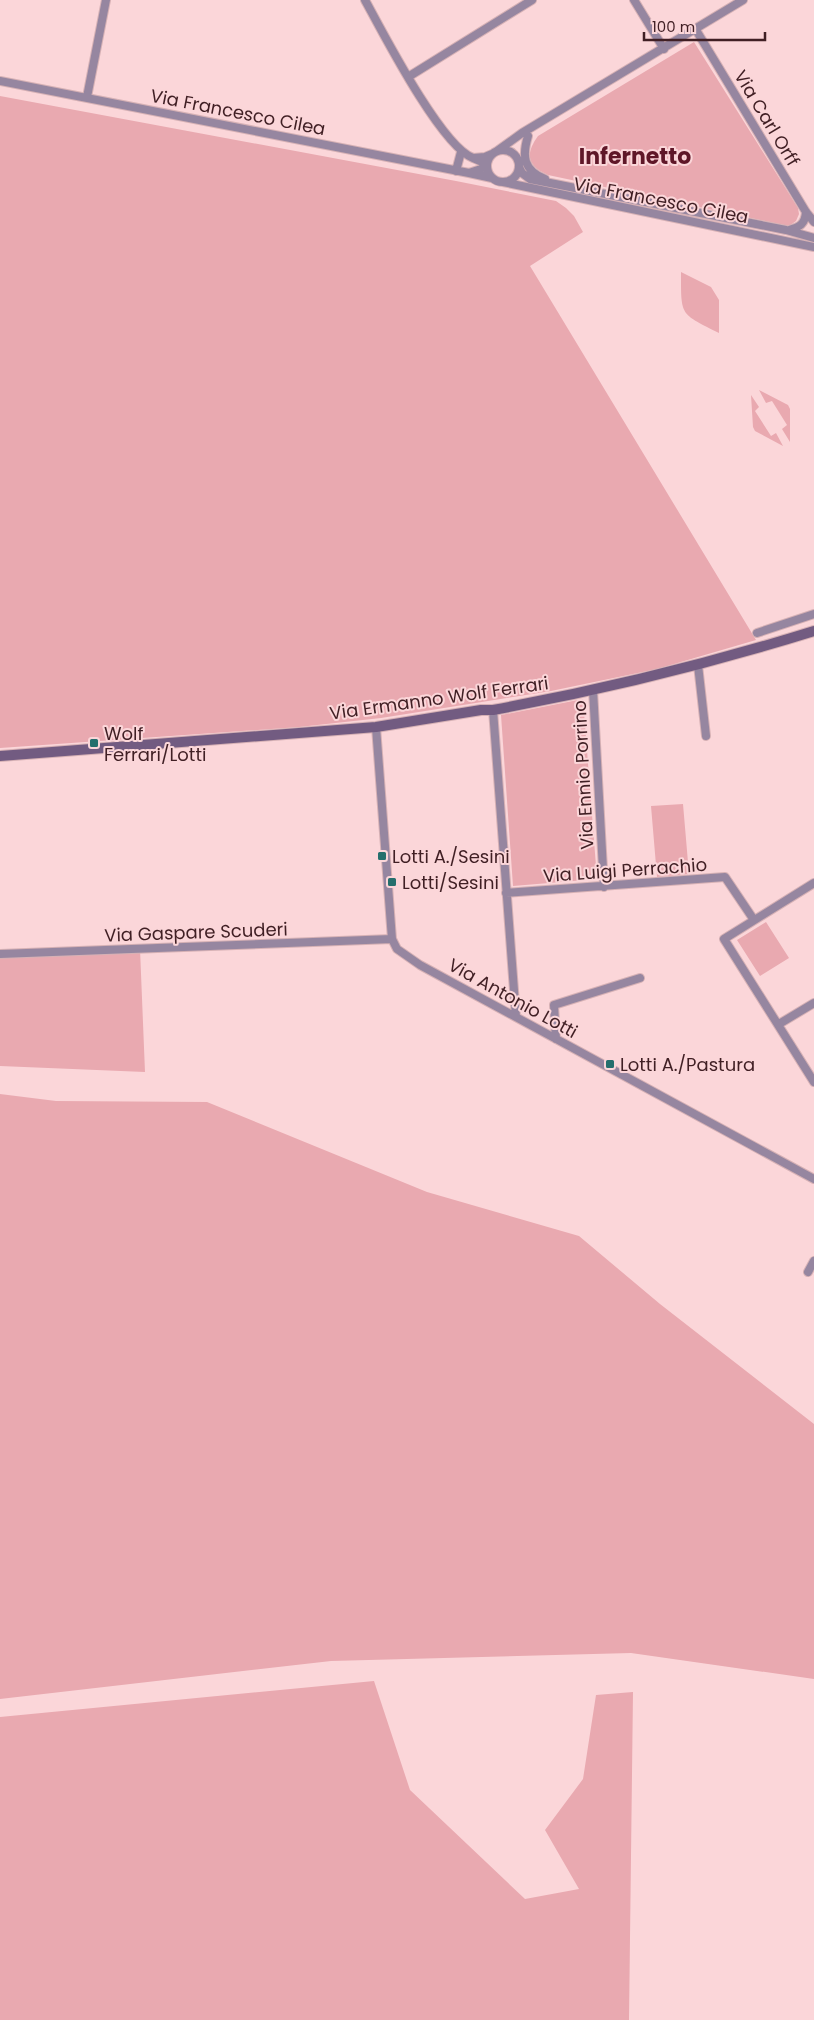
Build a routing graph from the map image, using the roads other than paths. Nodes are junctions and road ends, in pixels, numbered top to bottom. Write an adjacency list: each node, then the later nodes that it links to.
1 (106, 0): 10 (street)
2 (365, 0): 8 (street)
3 (532, 0): 8 (street)
4 (634, 0): 7 (street)
5 (743, 0): 6 (street)
6 (696, 30): 7 (street); 23 (street, Via Carl Orff)
7 (664, 49): 11 (street)
8 (408, 77): 13 (street)
9 (0, 80): 10 (street, Via Francesco Cilea)
10 (87, 98): 18 (street, Via Francesco Cilea)
11 (540, 124): 12 (street); 14 (street)
12 (528, 136): 16 (street); 22 (street, Via Francesco Cilea)
13 (461, 152): 15 (street); 18 (street)
14 (495, 152): 15 (street); 16 (street); 17 (street)
15 (473, 158): 17 (street)
16 (518, 163): 21 (street); 22 (street, Via Francesco Cilea)
17 (487, 164): 19 (street); 20 (street)
18 (456, 171): 19 (street, Via Francesco Cilea)
19 (469, 173): 20 (street, Via Francesco Cilea)
20 (492, 178): 21 (street)
21 (502, 182): 27 (street, Via Francesco Cilea)
22 (552, 182): 25 (street, Via Francesco Cilea)
23 (806, 212): 24 (street, Via Carl Orff); 25 (street)
24 (814, 224)
25 (786, 230): 26 (street, Via Francesco Cilea)
26 (814, 238): 27 (street, Via Francesco Cilea)
27 (814, 246)
28 (814, 614): 30 (street)
29 (814, 631): 31 (street, Via Ermanno Wolf Ferrari)
30 (757, 633)
31 (698, 665): 32 (street, Via Ermanno Wolf Ferrari); 35 (street)
32 (593, 690): 33 (street, Via Ermanno Wolf Ferrari); 38 (street, Via Ennio Porrino)
33 (493, 710): 34 (street, Via Ermanno Wolf Ferrari); 39 (street)
34 (376, 727): 36 (street, Via Ermanno Wolf Ferrari); 41 (street)
35 (706, 736)
36 (0, 756)
37 (814, 883): 40 (street)
38 (604, 887): 39 (street, Via Luigi Perrachio); 40 (street, Via Luigi Perrachio)
39 (506, 893): 45 (street)
40 (754, 920): 46 (street)
41 (392, 939): 42 (street, Via Gaspare Scuderi); 45 (street, Via Antonio Lotti)
42 (0, 954)
43 (640, 978): 47 (street)
44 (814, 1003): 46 (street)
45 (516, 1017): 47 (street, Via Antonio Lotti)
46 (779, 1024): 48 (street)
47 (556, 1039): 49 (street, Via Antonio Lotti)
48 (814, 1082)
49 (814, 1178)
50 (814, 1261): 51 (street)
51 (808, 1272)

